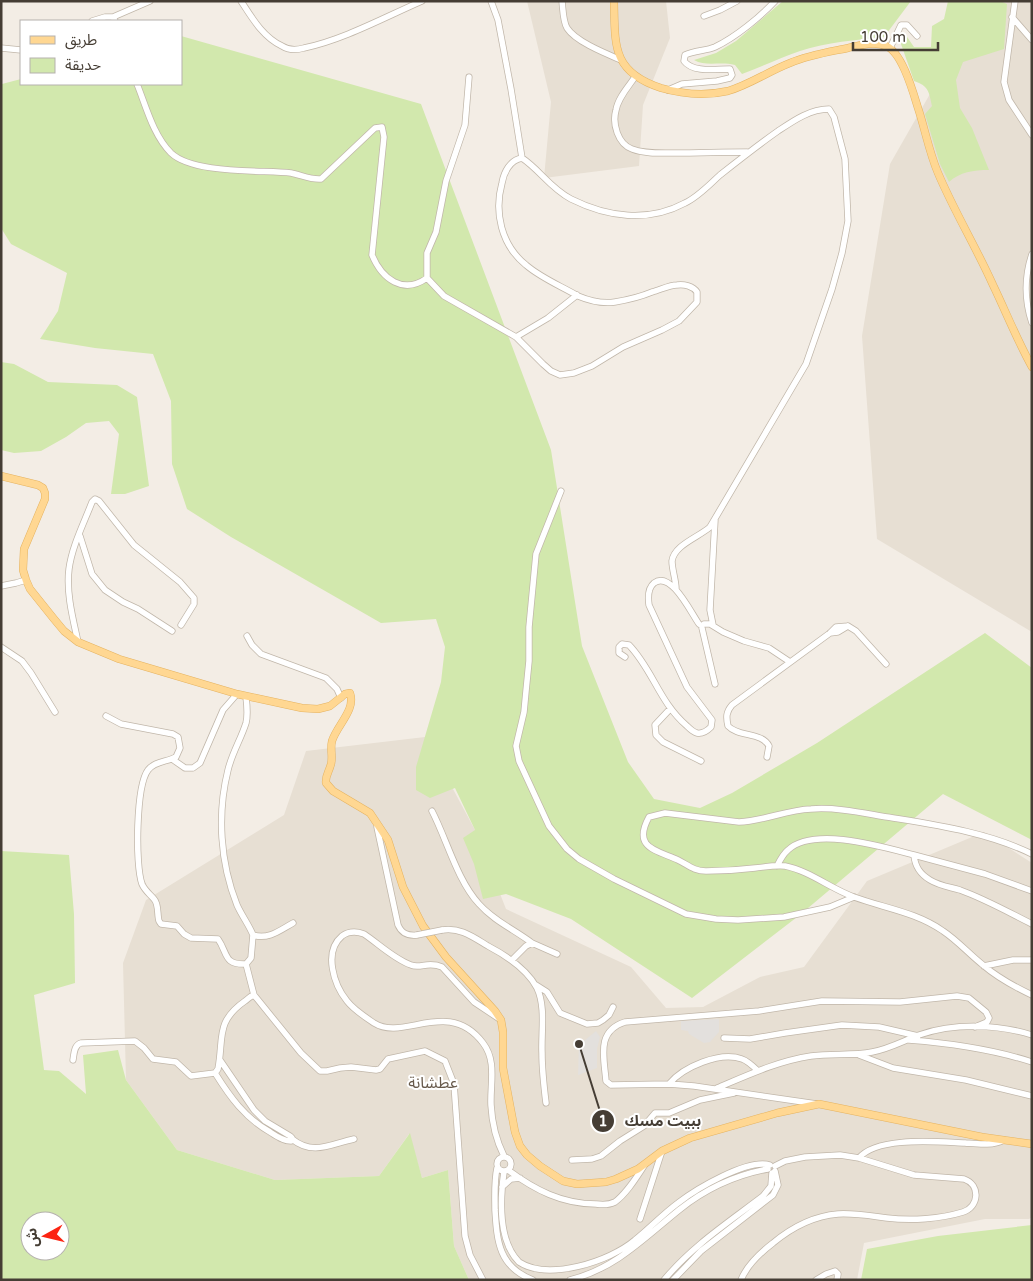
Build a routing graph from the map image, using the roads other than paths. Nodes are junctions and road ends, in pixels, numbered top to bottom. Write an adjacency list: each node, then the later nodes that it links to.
1 (150, 1): 12 (street)
2 (241, 1): 3 (street)
3 (422, 1)
4 (491, 1): 26 (street)
5 (562, 1): 19 (street)
6 (614, 1): 19 (main road)
7 (737, 1): 10 (street)
8 (776, 1): 23 (street)
9 (1016, 1): 11 (street)
10 (704, 16)
11 (1012, 17): 15 (street); 24 (street)
12 (114, 19): 13 (street)
13 (95, 20)
14 (917, 36): 17 (street)
15 (1032, 40)
16 (1, 48): 18 (street)
17 (890, 48): 23 (main road); 32 (main road)
18 (20, 50)
19 (621, 60): 21 (main road)
20 (468, 77): 28 (street)
21 (635, 77): 23 (main road); 25 (street)
22 (137, 85): 28 (street)
23 (668, 90)
24 (1032, 135)
25 (748, 152): 26 (street); 35 (street)
26 (522, 158): 29 (street)
27 (1032, 254): 30 (street)
28 (427, 278): 31 (street)
29 (577, 295): 31 (street); 31 (street)
30 (1032, 323)
31 (516, 337)
32 (1032, 366)
33 (1, 476): 37 (main road)
34 (561, 491): 66 (street)
35 (715, 518): 39 (street); 42 (street)
36 (80, 536): 40 (street); 43 (street); 45 (street)
37 (26, 580): 38 (street); 45 (main road)
38 (1, 586)
39 (676, 589): 41 (street); 54 (street)
40 (180, 625)
41 (702, 625): 42 (street); 50 (street)
42 (713, 625): 48 (street)
43 (172, 631)
44 (247, 636): 53 (street)
45 (78, 642): 51 (main road)
46 (1, 647): 55 (street)
47 (625, 657): 54 (street)
48 (790, 662): 49 (street); 57 (street)
49 (886, 664)
50 (716, 684)
51 (237, 694): 52 (main road); 58 (street)
52 (246, 697): 53 (main road); 69 (street)
53 (341, 698): 61 (main road)
54 (670, 709): 59 (street)
55 (55, 712)
56 (106, 716): 58 (street)
57 (768, 757)
58 (172, 759): 74 (street)
59 (701, 761)
60 (432, 811): 70 (street)
61 (376, 822): 72 (street, bridge); 80 (main road)
62 (1032, 854): 64 (street)
63 (914, 855): 64 (street); 65 (street); 68 (street)
64 (777, 866): 66 (street)
65 (1032, 891)
66 (854, 897): 75 (street)
67 (293, 923): 69 (street)
68 (1032, 924)
69 (253, 935): 74 (street)
70 (532, 942): 71 (street); 72 (street)
71 (557, 954)
72 (512, 960): 76 (street)
73 (1032, 960): 75 (street)
74 (246, 964): 77 (street)
75 (984, 966): 78 (street)
76 (534, 984): 79 (street); 96 (street)
77 (254, 995): 88 (street); 119 (street)
78 (1032, 995)
79 (613, 1007)
80 (501, 1020): 100 (street); 108 (main road)
81 (975, 1027): 82 (street); 83 (street); 92 (street)
82 (918, 1036): 84 (street); 85 (street)
83 (1032, 1036)
84 (724, 1038)
85 (908, 1040): 86 (street); 89 (street)
86 (858, 1055): 90 (street); 95 (street)
87 (73, 1060): 91 (street)
88 (220, 1060): 91 (street); 99 (street)
89 (1032, 1062)
90 (758, 1070): 92 (street); 93 (street)
91 (215, 1073): 99 (street)
92 (669, 1084): 93 (street)
93 (716, 1088): 94 (street)
94 (739, 1092): 97 (street); 107 (street)
95 (1032, 1096)
96 (546, 1103)
97 (819, 1104): 101 (main road); 103 (main road)
98 (354, 1138): 99 (street)
99 (292, 1139)
100 (497, 1140): 104 (street); 106 (street)
101 (1004, 1140): 102 (main road); 105 (street)
102 (1032, 1144)
103 (662, 1151): 108 (main road); 117 (street)
104 (504, 1156): 106 (street); 111 (street)
105 (859, 1158): 112 (street); 124 (street)
106 (497, 1160): 109 (street)
107 (572, 1160)
108 (646, 1164): 114 (street)
109 (497, 1168): 111 (street); 120 (street)
110 (742, 1168): 112 (street); 113 (street); 116 (street)
111 (507, 1169): 114 (street); 115 (street)
112 (772, 1169): 113 (street); 118 (street)
113 (744, 1176): 116 (street)
114 (518, 1177): 115 (street)
115 (502, 1187): 116 (street)
116 (699, 1193): 121 (street)
117 (640, 1220)
118 (726, 1227): 122 (street); 123 (street)
119 (483, 1280)
120 (533, 1280)
121 (570, 1280)
122 (664, 1280)
123 (673, 1280)
124 (741, 1280)
125 (816, 1280): 126 (street)
126 (837, 1280)

